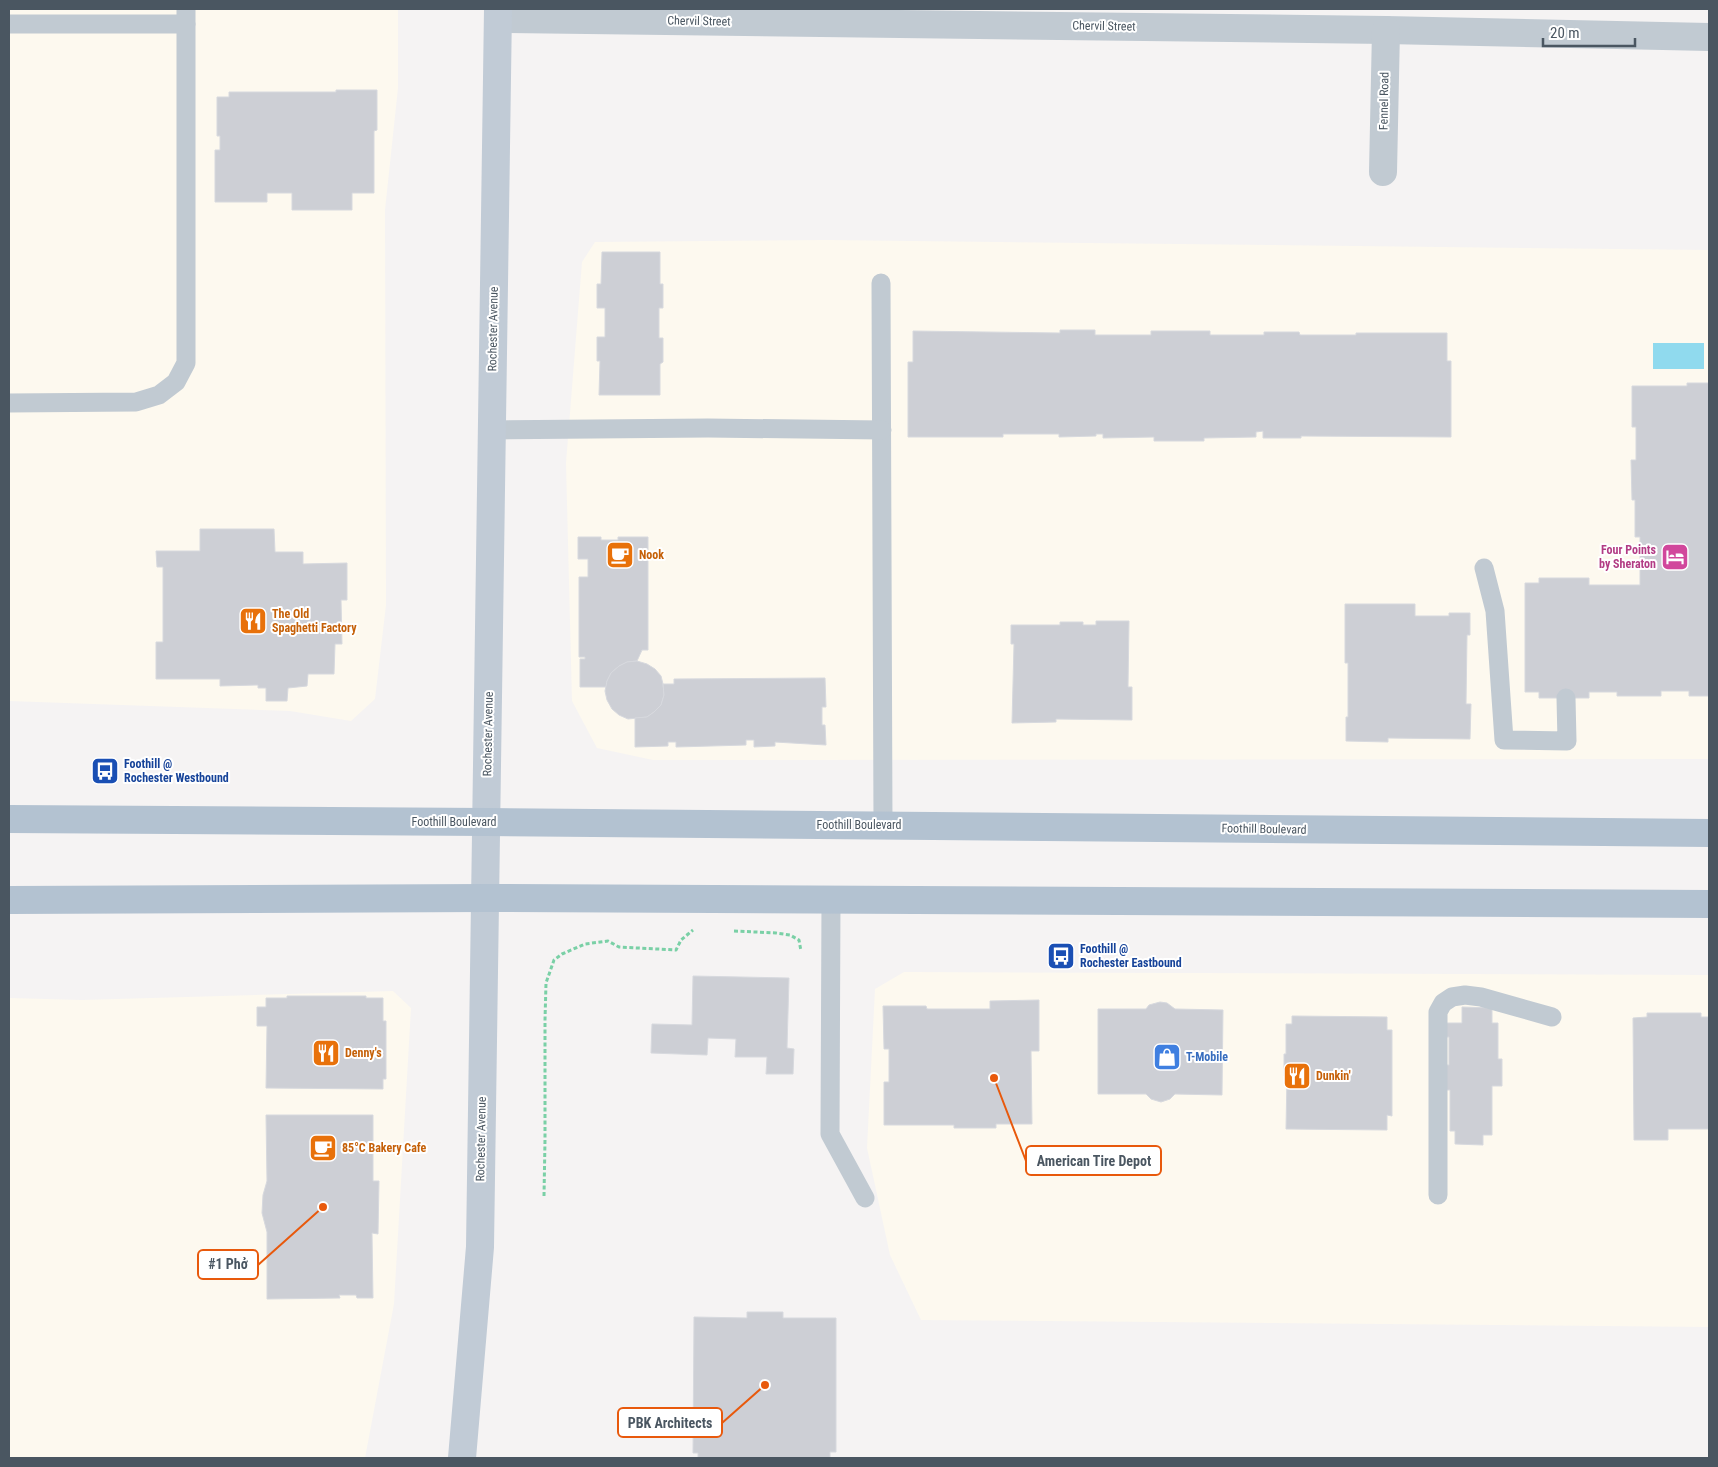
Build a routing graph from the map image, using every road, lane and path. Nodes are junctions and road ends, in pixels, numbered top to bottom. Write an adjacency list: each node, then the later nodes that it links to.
1 (498, 14): 2 (street, Chervil Street); 10 (main road, Rochester Avenue)
2 (773, 15): 5 (street, Chervil Street)
3 (186, 17): 4 (lane); 9 (lane)
4 (9, 24)
5 (1386, 30): 6 (street, Chervil Street); 7 (street, Fennel Road)
6 (1709, 37)
7 (1383, 172)
8 (881, 283): 11 (lane)
9 (9, 403)
10 (492, 430): 11 (lane); 15 (main road, Rochester Avenue)
11 (882, 430): 16 (lane)
12 (1484, 568): 13 (lane)
13 (1566, 698)
14 (9, 819): 15 (main road, Foothill Boulevard)
15 (486, 822): 16 (main road, Foothill Boulevard); 18 (main road, Rochester Avenue)
16 (883, 825): 17 (main road, Foothill Boulevard)
17 (1709, 833)
18 (485, 898): 19 (main road); 20 (main road); 29 (main road, Rochester Avenue)
19 (9, 900)
20 (830, 900): 21 (main road); 28 (lane)
21 (1709, 904)
22 (701, 930): 27 (path)
23 (729, 931): 24 (path)
24 (801, 951)
25 (1552, 1017): 26 (lane)
26 (1438, 1194)
27 (544, 1196)
28 (865, 1198)
29 (462, 1458)

